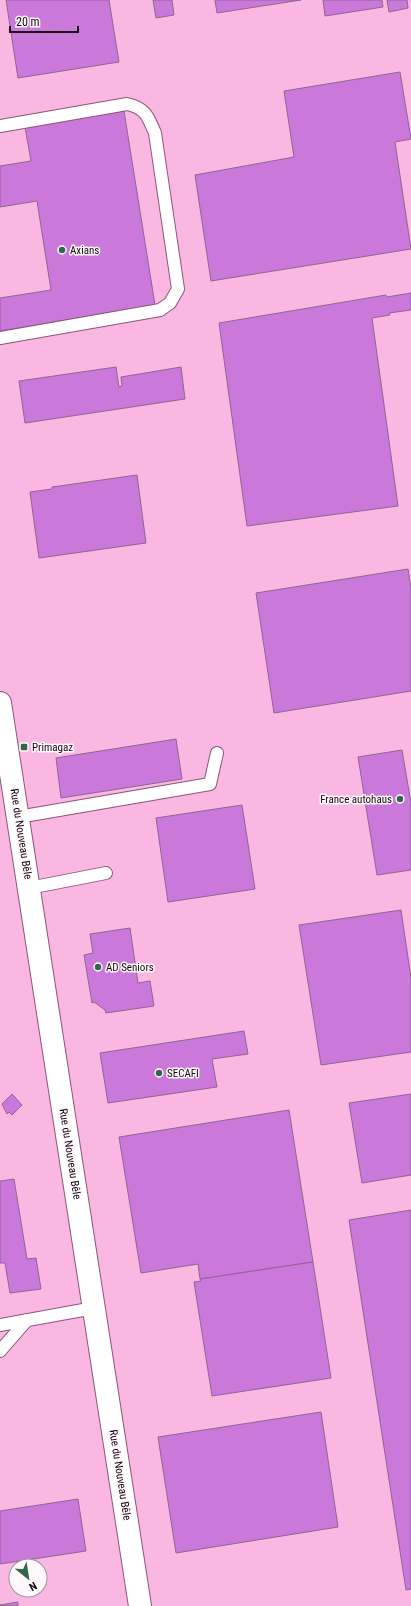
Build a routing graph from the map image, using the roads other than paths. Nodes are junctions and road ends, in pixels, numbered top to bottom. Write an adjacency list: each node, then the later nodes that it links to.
1 (0, 126): 2 (lane)
2 (0, 338)
3 (0, 703): 5 (street, Rue du Nouveau Bêle)
4 (217, 753): 5 (lane)
5 (18, 817): 7 (street, Rue du Nouveau Bêle)
6 (106, 874): 7 (lane)
7 (29, 888): 8 (street, Rue du Nouveau Bêle)
8 (94, 1308): 9 (lane); 12 (street, Rue du Nouveau Bêle)
9 (27, 1320): 10 (lane); 11 (lane)
10 (0, 1325)
11 (0, 1351)
12 (140, 1606)

